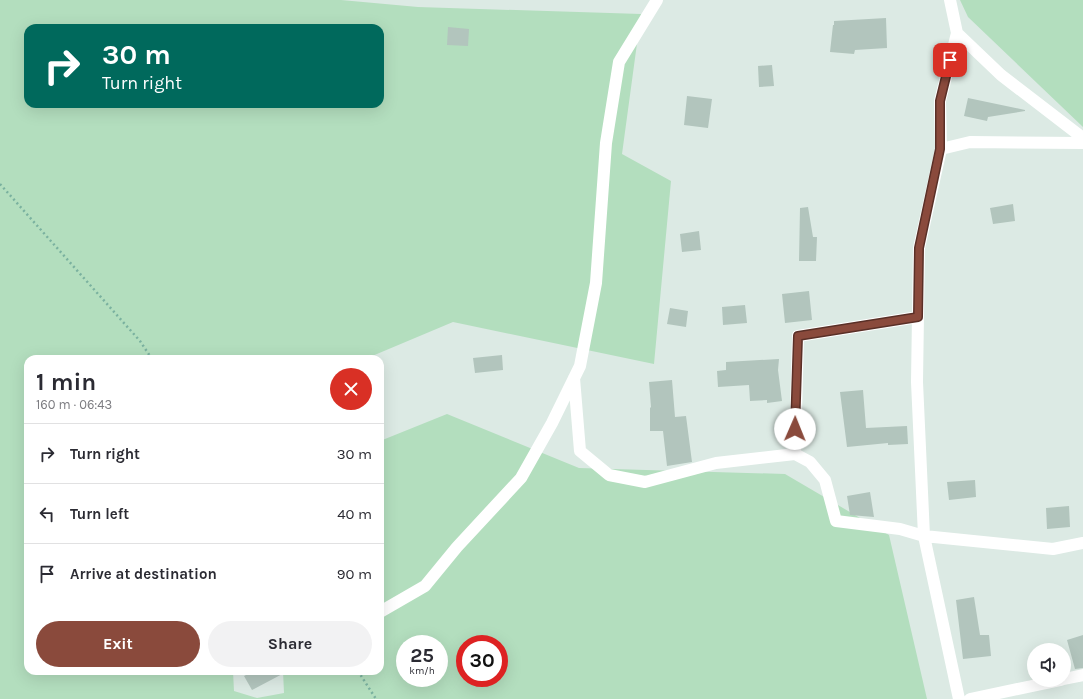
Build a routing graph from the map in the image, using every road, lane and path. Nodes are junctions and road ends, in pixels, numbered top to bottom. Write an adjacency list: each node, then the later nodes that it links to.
1 (657, 0): 10 (street)
2 (950, 0): 3 (street)
3 (957, 33): 4 (street); 6 (street)
4 (1083, 138)
5 (1083, 143): 6 (street)
6 (940, 149): 8 (street)
7 (0, 184): 9 (path)
8 (918, 317): 11 (street); 12 (street)
9 (149, 355)
10 (574, 378): 11 (street); 14 (street)
11 (795, 454): 12 (street)
12 (924, 536): 13 (street); 20 (street)
13 (1083, 544)
14 (384, 610)
15 (361, 675): 19 (path)
16 (1083, 675): 17 (street)
17 (1071, 678)
18 (1027, 687): 21 (street)
19 (376, 699)
20 (959, 699)
21 (970, 699)

